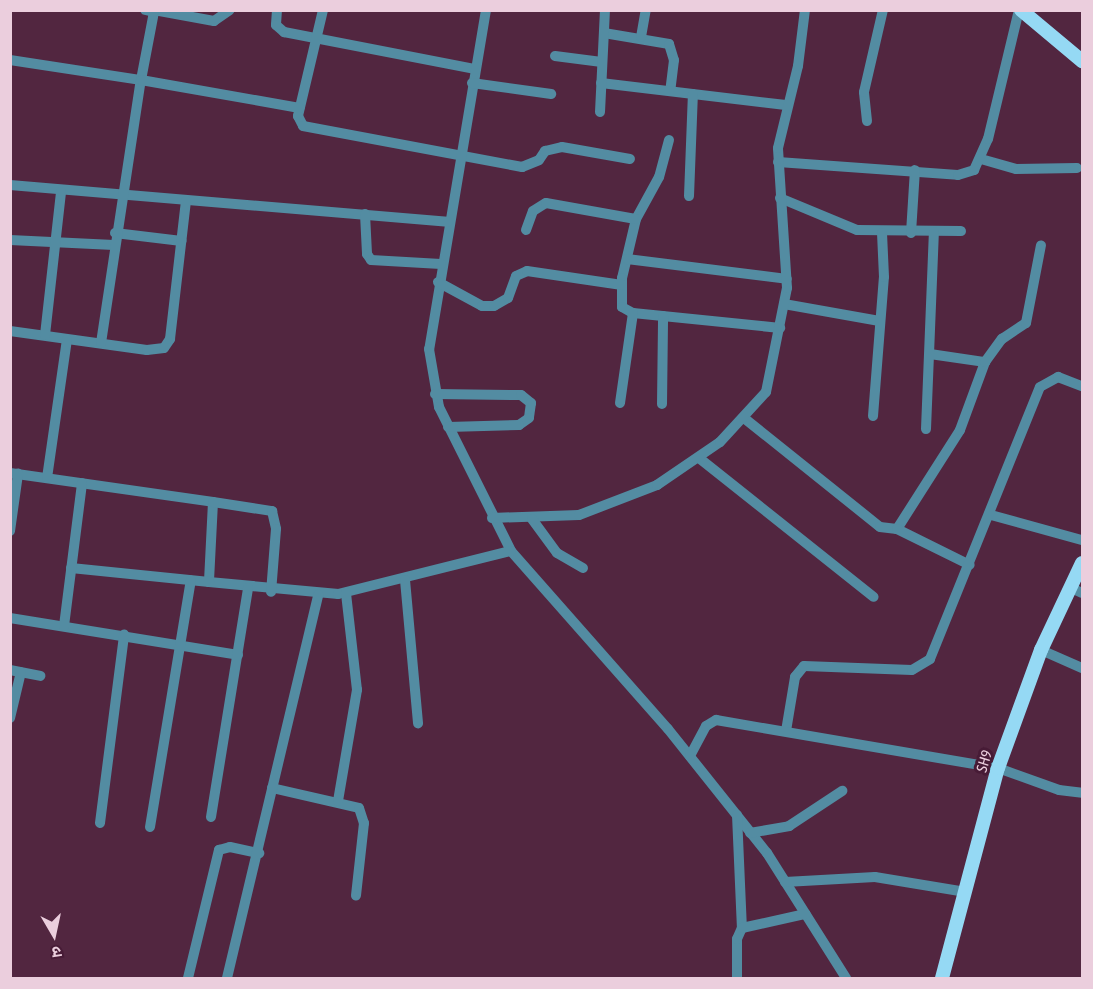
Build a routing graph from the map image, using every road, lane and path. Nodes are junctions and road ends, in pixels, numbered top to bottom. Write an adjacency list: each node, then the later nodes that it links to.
1 (230, 10): 10 (street)
2 (277, 10): 13 (street)
3 (323, 10): 13 (street)
4 (486, 10): 18 (street)
5 (605, 10): 11 (street)
6 (645, 10): 12 (street)
7 (805, 10): 25 (street)
8 (883, 10): 28 (street)
9 (1020, 10): 16 (main road); 32 (street)
10 (151, 11): 19 (street)
11 (604, 33): 12 (street); 17 (street)
12 (641, 37): 22 (street)
13 (315, 40): 18 (street); 26 (street)
14 (555, 56): 17 (street)
15 (10, 60): 19 (street)
16 (1083, 61)
17 (602, 62): 21 (street)
18 (475, 69): 20 (street)
19 (141, 80): 26 (street); 39 (street)
20 (472, 83): 23 (street); 30 (street)
21 (601, 83): 22 (street); 27 (street)
22 (670, 91): 24 (street)
23 (551, 93)
24 (693, 94): 25 (street); 38 (street)
25 (786, 105): 33 (street)
26 (300, 108): 30 (street)
27 (600, 112)
28 (867, 121)
29 (669, 140): 43 (street)
30 (459, 156): 31 (street); 44 (street)
31 (630, 159)
32 (981, 159): 34 (street); 35 (street)
33 (778, 162): 35 (street); 40 (street)
34 (1077, 168)
35 (915, 170): 49 (street)
36 (10, 185): 37 (street)
37 (61, 192): 39 (street); 52 (street)
38 (688, 196)
39 (120, 197): 41 (street); 50 (street)
40 (780, 198): 48 (street); 57 (street)
41 (186, 201): 42 (street); 53 (street)
42 (365, 214): 44 (street); 56 (street)
43 (636, 219): 45 (street); 55 (street)
44 (447, 222): 56 (street)
45 (526, 230)
46 (961, 231): 47 (street)
47 (934, 232): 49 (street); 69 (street)
48 (882, 233): 49 (street); 63 (street)
49 (911, 233)
50 (114, 239): 52 (street); 53 (street); 68 (street)
51 (10, 240): 52 (street)
52 (56, 240): 66 (street)
53 (182, 242): 68 (street)
54 (1041, 245): 70 (street)
55 (627, 259): 57 (street); 59 (street)
56 (441, 264): 58 (street)
57 (787, 279): 60 (street)
58 (438, 282): 59 (street); 72 (street)
59 (622, 285): 61 (street)
60 (784, 304): 63 (street); 64 (street)
61 (633, 313): 62 (street); 73 (street)
62 (663, 316): 64 (street); 74 (street)
63 (879, 321): 75 (street)
64 (780, 328): 76 (street)
65 (10, 331): 66 (street)
66 (45, 335): 67 (street)
67 (67, 339): 68 (street); 81 (street)
68 (101, 343)
69 (930, 354): 70 (street); 78 (street)
70 (986, 362): 87 (street)
71 (1083, 386): 84 (street)
72 (435, 394): 77 (street); 77 (street)
73 (620, 403)
74 (662, 404)
75 (873, 416)
76 (744, 418): 79 (street); 87 (street)
77 (448, 427): 85 (street)
78 (926, 429)
79 (699, 458): 86 (street); 103 (street)
80 (14, 473): 81 (street); 88 (street)
81 (47, 478): 82 (street)
82 (82, 483): 83 (street); 93 (street)
83 (213, 502): 97 (street); 100 (street)
84 (991, 515): 89 (street); 92 (street)
85 (492, 518): 86 (street); 90 (street)
86 (532, 519): 94 (street)
87 (897, 529): 92 (street)
88 (10, 531)
89 (1083, 540)
90 (511, 551): 96 (street); 116 (street)
91 (1083, 563): 99 (main road, SH9)
92 (970, 565): 115 (street)
93 (71, 568): 95 (street); 105 (street)
94 (583, 568)
95 (191, 580): 97 (street); 107 (street)
96 (405, 580): 101 (street); 114 (street)
97 (209, 582): 98 (street)
98 (248, 588): 100 (street); 109 (street)
99 (1077, 590): 108 (main road, SH9)
100 (271, 592): 102 (street)
101 (346, 593): 102 (street); 121 (street)
102 (318, 595): 118 (street)
103 (874, 597)
104 (10, 618): 105 (street)
105 (64, 626): 106 (street)
106 (124, 635): 107 (street); 124 (street)
107 (180, 644): 109 (street); 125 (street)
108 (1041, 650): 110 (street); 117 (main road, SH9)
109 (238, 655): 123 (street)
110 (1083, 668)
111 (16, 671): 112 (street); 113 (street)
112 (40, 676)
113 (10, 718)
114 (418, 723)
115 (786, 730): 116 (street); 117 (street)
116 (690, 756): 122 (street)
117 (998, 768): 120 (street); 129 (main road, SH9)
118 (272, 788): 121 (street); 127 (street)
119 (842, 791): 126 (street)
120 (1083, 793)
121 (338, 801): 130 (street)
122 (737, 816): 126 (street); 132 (street)
123 (211, 817)
124 (99, 823)
125 (150, 827)
126 (750, 833): 128 (street)
127 (259, 853): 133 (street); 134 (street)
128 (785, 882): 129 (street); 131 (street)
129 (966, 892): 137 (main road, SH9)
130 (356, 896)
131 (806, 914): 132 (street); 136 (street)
132 (742, 928): 135 (street)
133 (188, 978)
134 (226, 978)
135 (737, 978)
136 (846, 978)
137 (942, 978)

